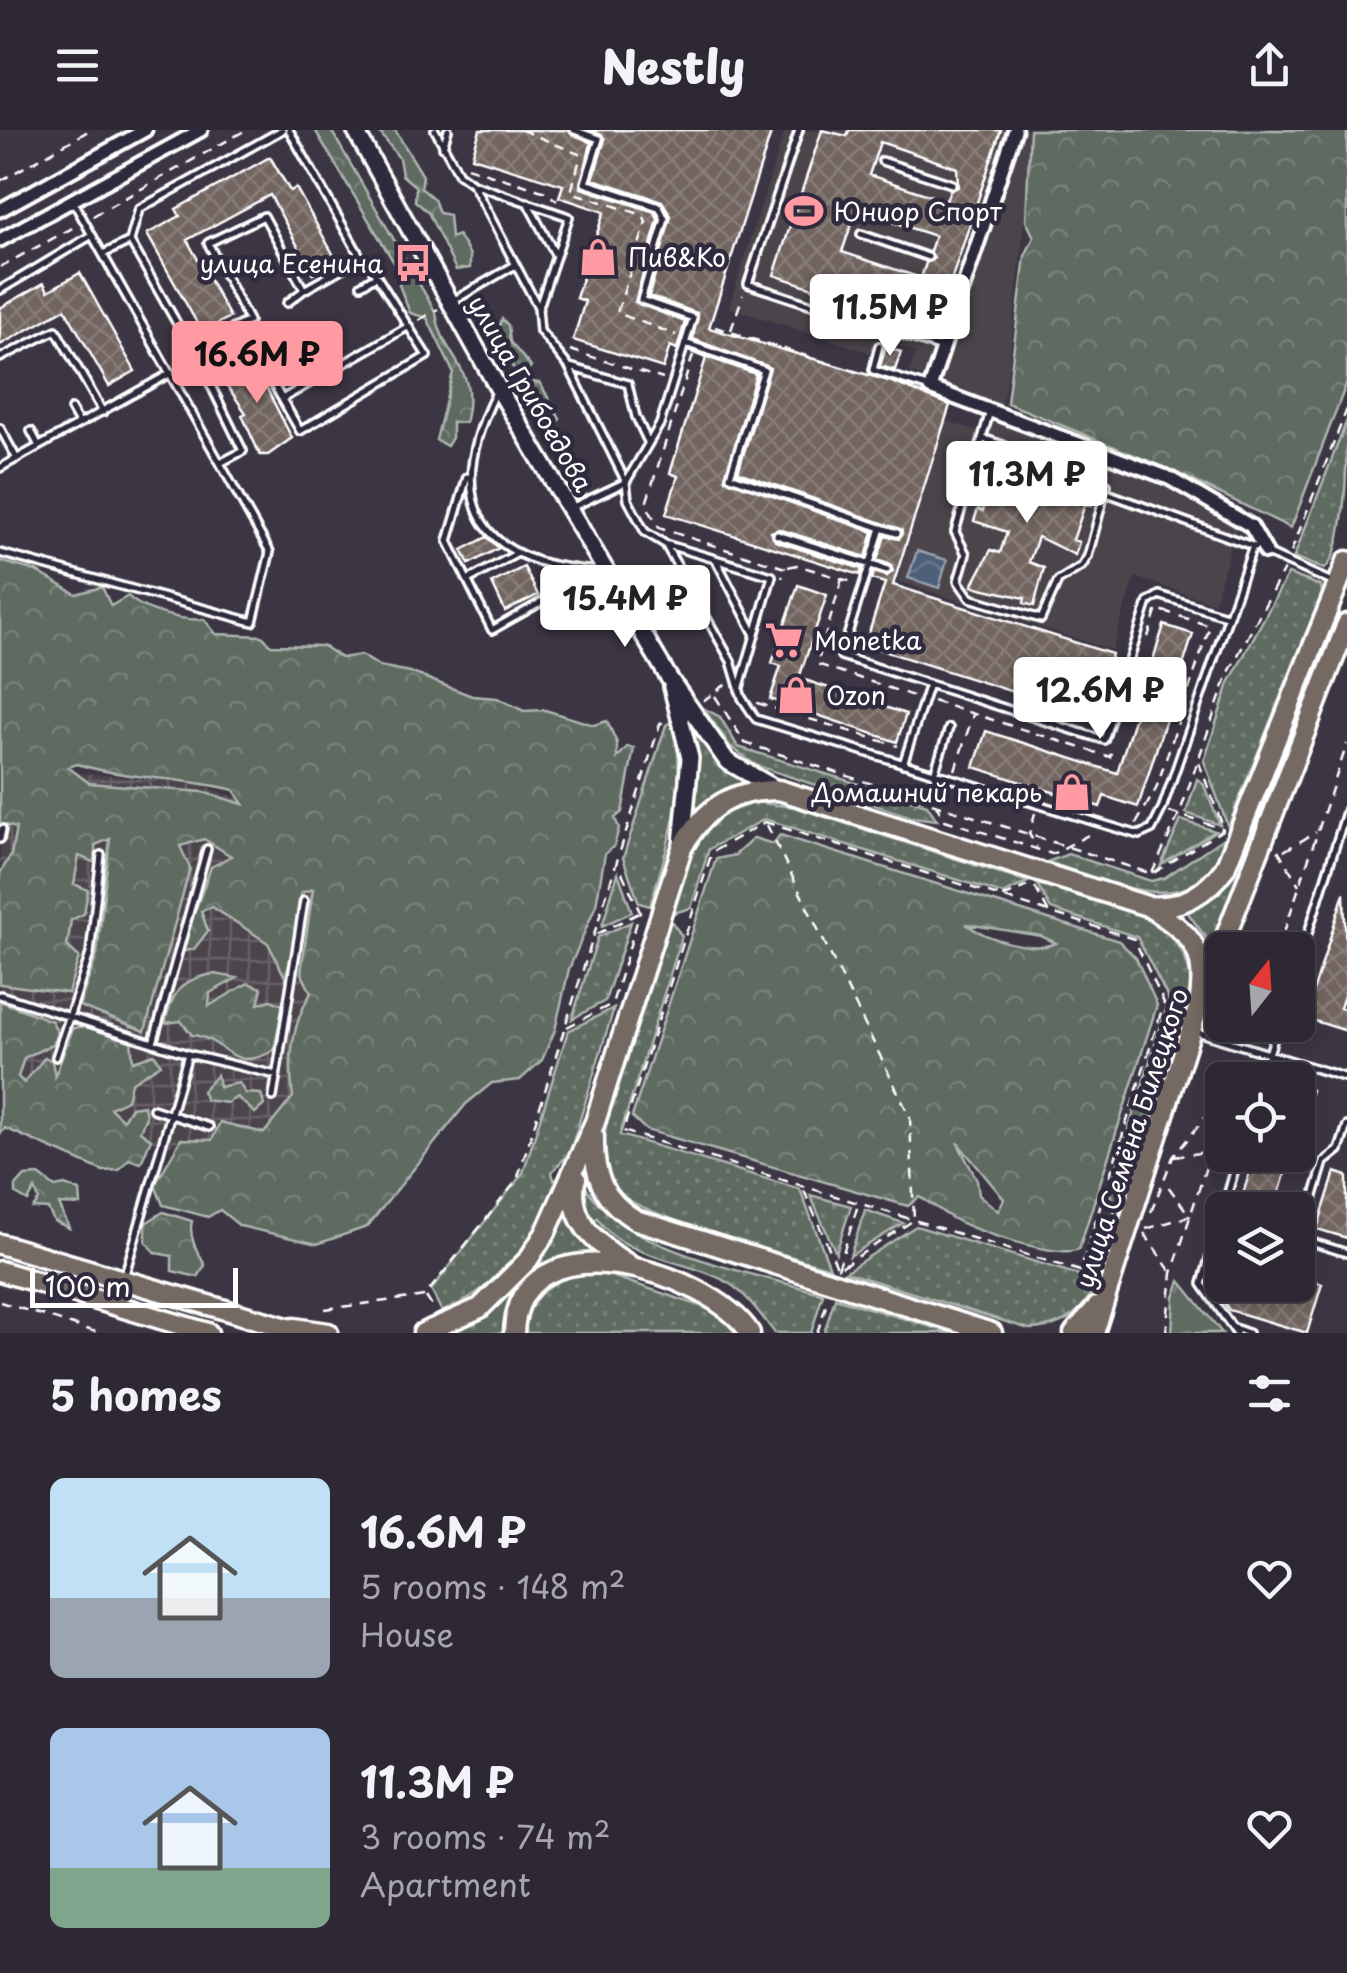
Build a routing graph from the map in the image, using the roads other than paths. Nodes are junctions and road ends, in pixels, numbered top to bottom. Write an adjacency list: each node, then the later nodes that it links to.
1 (145, 130): 16 (street)
2 (201, 130): 14 (street)
3 (286, 130): 20 (lane); 24 (lane)
4 (354, 130): 30 (main road, улица Грибоедова)
5 (434, 130): 10 (lane)
6 (448, 130): 10 (lane)
7 (574, 130): 34 (lane)
8 (798, 130): 36 (lane)
9 (1015, 130): 36 (street)
10 (443, 146): 12 (lane)
11 (882, 161): 13 (lane)
12 (473, 184): 15 (lane); 25 (lane)
13 (952, 184)
14 (72, 200): 18 (lane); 19 (street)
15 (527, 202): 22 (lane); 22 (lane)
16 (0, 210)
17 (860, 234): 23 (lane)
18 (92, 235): 21 (lane); 28 (lane)
19 (0, 240)
20 (130, 241): 21 (lane); 29 (lane)
21 (103, 254): 39 (lane)
22 (556, 256): 32 (lane)
23 (928, 257)
24 (361, 258): 26 (lane); 29 (lane)
25 (514, 265): 30 (lane); 32 (lane)
26 (376, 276): 27 (lane); 33 (lane)
27 (361, 285)
28 (0, 290)
29 (304, 290): 31 (lane)
30 (450, 302): 40 (main road, улица Грибоедова)
31 (287, 303)
32 (538, 307): 38 (lane)
33 (412, 324): 42 (lane); 42 (lane)
34 (683, 342): 50 (lane); 59 (lane)
35 (880, 346): 41 (lane)
36 (942, 348): 41 (street)
37 (0, 358): 45 (lane)
38 (569, 367): 50 (lane); 56 (lane)
39 (171, 373): 45 (lane); 53 (lane)
40 (498, 388): 55 (lane); 58 (main road, улица Грибоедова)
41 (930, 388): 44 (street)
42 (282, 399): 53 (lane)
43 (71, 409): 46 (lane)
44 (991, 409): 49 (lane); 64 (street)
45 (103, 412): 46 (lane)
46 (80, 425): 51 (lane)
47 (0, 428): 52 (lane)
48 (31, 430): 51 (lane)
49 (982, 438): 57 (lane); 57 (lane)
50 (648, 442): 56 (lane)
51 (40, 447): 52 (lane)
52 (17, 459): 54 (lane)
53 (220, 462): 65 (lane)
54 (0, 468)
55 (468, 474): 66 (lane); 73 (lane)
56 (626, 482): 58 (lane); 62 (lane)
57 (1107, 493): 63 (lane)
58 (568, 509): 72 (main road, улица Грибоедова)
59 (881, 528): 60 (lane); 69 (lane)
60 (898, 533)
61 (777, 535): 69 (lane)
62 (665, 544): 67 (lane); 80 (lane)
63 (1253, 546): 64 (lane); 75 (lane)
64 (1266, 552): 74 (lane)
65 (0, 553)
66 (515, 554): 70 (lane); 73 (lane)
67 (716, 560): 77 (lane); 77 (lane)
68 (1347, 561): 74 (main road)
69 (870, 564): 71 (lane); 79 (lane)
70 (557, 565): 72 (lane); 73 (lane)
71 (887, 570)
72 (604, 572): 81 (main road, улица Грибоедова)
73 (468, 580)
74 (1338, 584): 93 (main road)
75 (1227, 616): 79 (lane); 84 (lane)
76 (1347, 624): 78 (main road, улица Семёна Билецкого)
77 (755, 635): 80 (lane)
78 (1340, 662): 96 (main road, улица Семёна Билецкого)
79 (925, 683): 83 (lane)
80 (738, 690): 83 (lane)
81 (685, 710): 85 (main road); 89 (main road)
82 (949, 728): 84 (lane)
83 (903, 764): 84 (lane)
84 (934, 774)
85 (780, 790): 89 (main road); 93 (main road)
86 (1347, 810): 94 (lane)
87 (2, 829): 88 (lane)
88 (0, 839)
89 (682, 848): 110 (main road)
90 (207, 849): 100 (lane)
91 (101, 856): 97 (lane)
92 (304, 902): 105 (lane)
93 (1147, 906): 96 (main road)
94 (1308, 932)
95 (0, 995): 97 (lane)
96 (1199, 1005): 98 (main road, улица Семёна Билецкого)
97 (68, 1016): 100 (lane); 103 (lane)
98 (1191, 1030): 102 (lane); 121 (main road, улица Семёна Билецкого)
99 (1273, 1042): 102 (lane)
100 (153, 1043): 101 (lane)
101 (188, 1054): 105 (lane); 109 (lane)
102 (1269, 1054): 104 (lane); 106 (lane)
103 (56, 1057)
104 (1267, 1062)
105 (276, 1075): 107 (lane)
106 (1347, 1078)
107 (273, 1098)
108 (152, 1108): 109 (lane)
109 (171, 1115): 112 (lane); 120 (lane)
110 (595, 1122): 115 (main road); 133 (main road)
111 (1347, 1126): 113 (lane)
112 (209, 1127)
113 (1339, 1150): 114 (lane); 117 (lane)
114 (1347, 1153)
115 (580, 1160): 118 (main road); 130 (main road)
116 (0, 1244): 120 (main road)
117 (1347, 1253)
118 (637, 1270): 131 (main road); 132 (main road)
119 (0, 1271): 122 (main road)
120 (122, 1282): 124 (main road)
121 (1107, 1292): 134 (main road); 135 (main road, улица Семёна Билецкого)
122 (69, 1293): 126 (main road); 127 (main road)
123 (1214, 1302): 125 (lane)
124 (279, 1326): 128 (main road); 129 (main road)
125 (1231, 1326): 136 (lane); 137 (lane)
126 (172, 1333)
127 (208, 1333)
128 (304, 1333)
129 (328, 1333)
130 (423, 1333)
131 (514, 1333)
132 (750, 1333)
133 (992, 1333)
134 (1074, 1333)
135 (1094, 1333)
136 (1236, 1333)
137 (1248, 1333)

